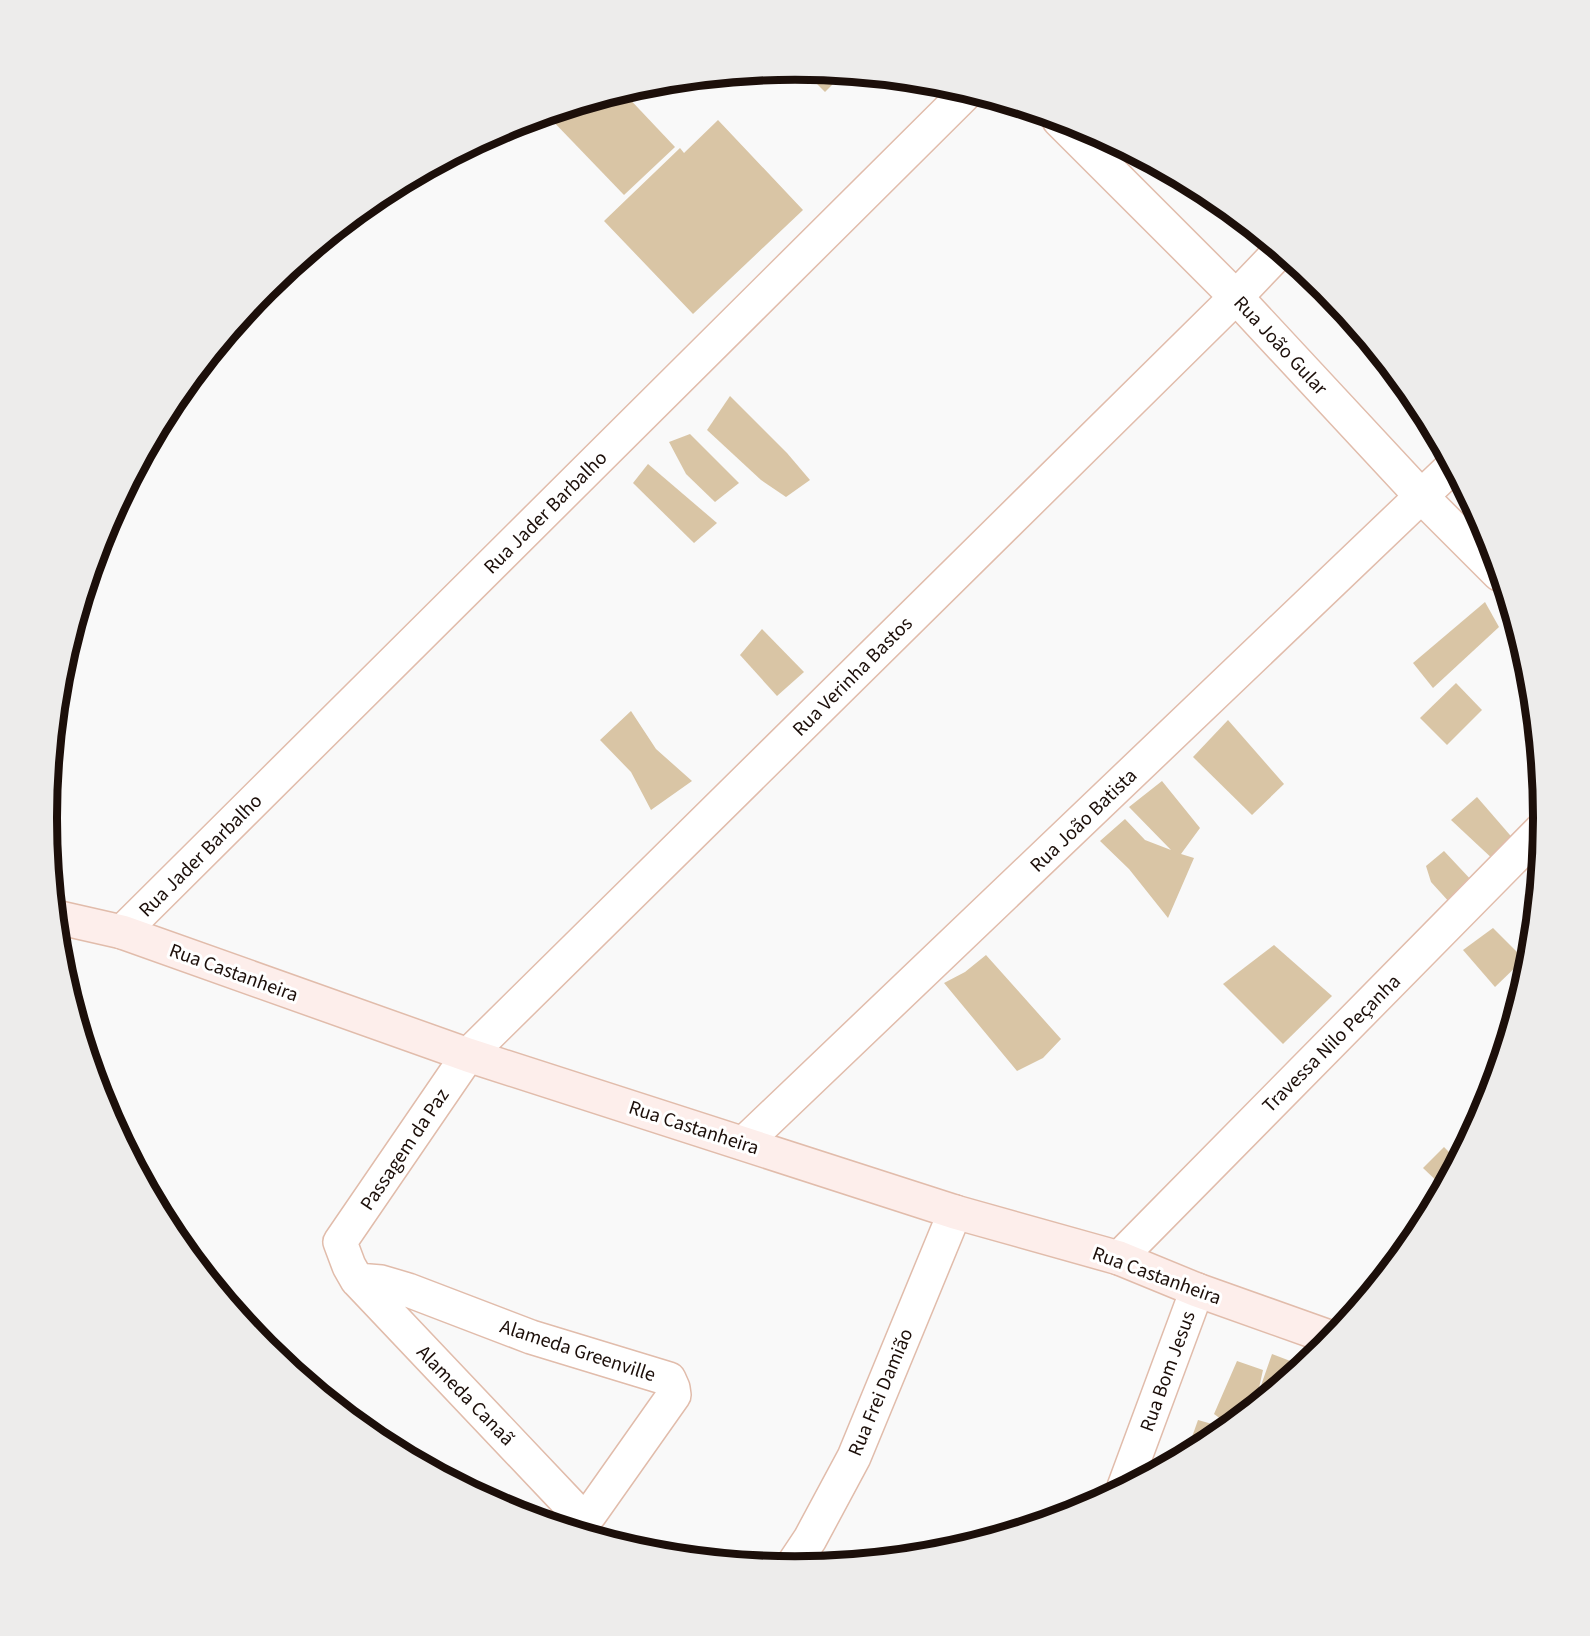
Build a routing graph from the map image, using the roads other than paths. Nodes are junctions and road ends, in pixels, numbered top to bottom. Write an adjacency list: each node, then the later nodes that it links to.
1 (960, 99): 10 (street, Rua Jader Barbalho)
2 (1074, 135): 4 (street, Rua João Gular)
3 (1274, 257): 4 (street, Rua Verinha Bastos)
4 (1236, 297): 6 (street, Rua João Gular); 11 (street, Rua Verinha Bastos)
5 (1447, 472): 6 (street, Rua João Batista)
6 (1422, 497): 7 (street, Rua João Gular); 12 (street, Rua João Batista)
7 (1487, 562)
8 (1532, 839): 14 (street, Travessa Nilo Peçanha)
9 (64, 918): 10 (street, Rua Castanheira)
10 (122, 932): 11 (street, Rua Castanheira)
11 (468, 1055): 12 (street, Rua Castanheira); 15 (street, Passagem da Paz)
12 (744, 1143): 13 (street, Rua Castanheira)
13 (955, 1212): 14 (street, Rua Castanheira); 20 (street, Rua Frei Damião)
14 (1119, 1258): 16 (street, Rua Castanheira)
15 (357, 1280): 19 (street, Alameda Canaã); 19 (street, Alameda Greenville)
16 (1197, 1290): 17 (street, Rua Castanheira); 18 (street, Rua Bom Jesus)
17 (1322, 1335)
18 (1128, 1476)
19 (574, 1509)
20 (799, 1556)

